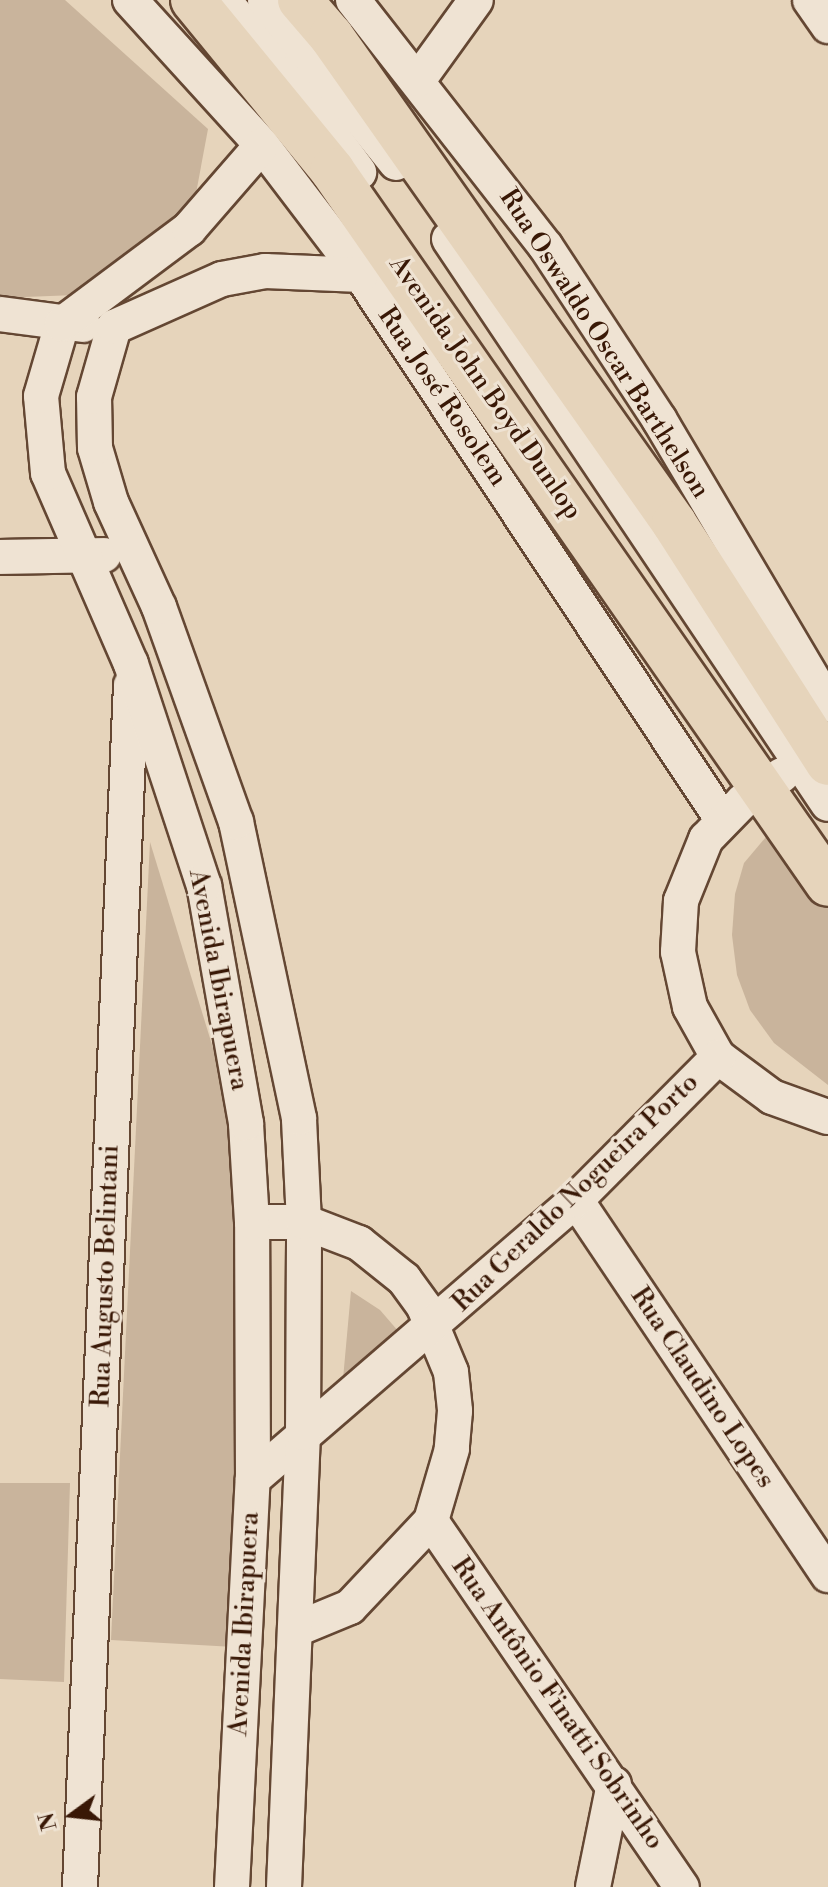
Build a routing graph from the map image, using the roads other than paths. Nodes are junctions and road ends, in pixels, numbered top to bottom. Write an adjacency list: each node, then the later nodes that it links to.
1 (130, 0): 11 (street, Rua José Rosolem)
2 (193, 0): 21 (main road, Avenida John Boyd Dunlop)
3 (223, 0): 21 (street)
4 (265, 0): 21 (street)
5 (300, 0): 21 (main road, Avenida John Boyd Dunlop)
6 (353, 0): 10 (street, Rua Oswaldo Oscar Barthelson)
7 (476, 0): 10 (street)
8 (810, 0): 9 (street)
9 (828, 26)
10 (419, 79): 20 (street, Rua Oswaldo Oscar Barthelson)
11 (262, 145): 12 (street, Rua José Rosolem); 14 (street)
12 (361, 275): 15 (street); 23 (street, Rua José Rosolem)
13 (0, 314): 14 (street)
14 (62, 324): 15 (street); 17 (street, Avenida Ibirapuera)
15 (114, 327): 16 (street, Avenida Ibirapuera)
16 (135, 554): 17 (street); 30 (street, Avenida Ibirapuera)
17 (84, 555): 18 (street); 19 (street, Avenida Ibirapuera)
18 (0, 557)
19 (131, 664): 29 (street, Avenida Ibirapuera); 38 (street, Rua Augusto Belintani)
20 (828, 705)
21 (804, 767): 22 (street); 23 (street); 24 (street); 25 (main road, Avenida John Boyd Dunlop)
22 (828, 804)
23 (722, 819): 26 (street)
24 (828, 850)
25 (828, 884)
26 (718, 1057): 27 (street); 28 (street, Rua Geraldo Nogueira Porto)
27 (828, 1117)
28 (576, 1200): 31 (street, Rua Geraldo Nogueira Porto); 35 (street, Rua Claudino Lopes)
29 (252, 1222): 30 (street, Rua Geraldo Nogueira Porto); 33 (street, Avenida Ibirapuera)
30 (304, 1222): 31 (street, Rua Geraldo Nogueira Porto); 32 (street, Avenida Ibirapuera)
31 (433, 1328): 32 (street, Rua Geraldo Nogueira Porto); 34 (street)
32 (303, 1433): 33 (street, Rua Geraldo Nogueira Porto); 36 (street, Avenida Ibirapuera)
33 (253, 1479): 39 (street, Avenida Ibirapuera)
34 (431, 1521): 36 (street); 37 (street, Rua Antônio Finatti Sobrinho)
35 (828, 1575)
36 (297, 1629): 40 (street, Avenida Ibirapuera)
37 (614, 1784): 41 (street); 42 (street, Rua Antônio Finatti Sobrinho)
38 (80, 1887)
39 (232, 1887)
40 (284, 1887)
41 (593, 1887)
42 (682, 1887)

